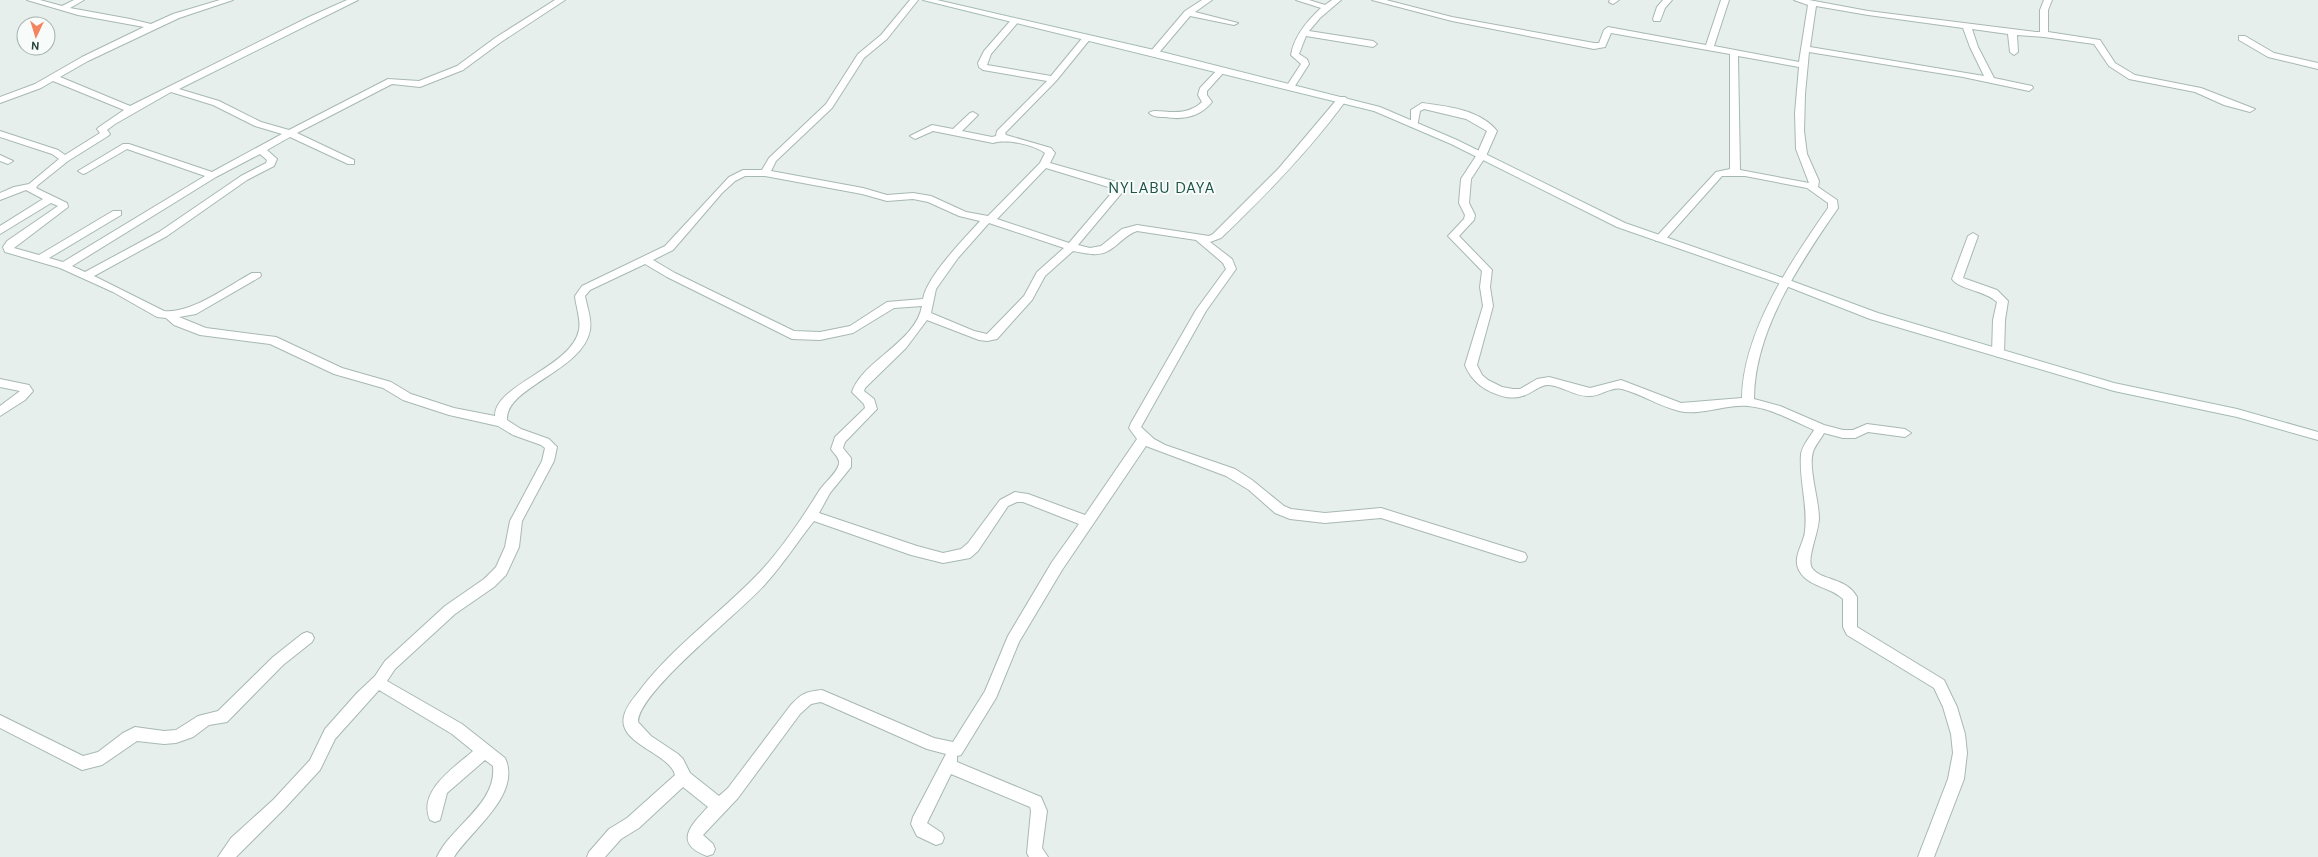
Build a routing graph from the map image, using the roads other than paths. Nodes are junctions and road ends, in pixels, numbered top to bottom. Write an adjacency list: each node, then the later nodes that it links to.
1 (32, 0): 18 (street)
2 (80, 0): 18 (street)
3 (229, 0): 24 (street)
4 (354, 0): 44 (street)
5 (562, 0): 54 (street)
6 (914, 0): 64 (street)
7 (927, 0): 21 (street)
8 (1208, 0): 19 (street)
9 (1300, 0): 17 (street)
10 (1337, 0): 17 (street)
11 (1376, 0): 31 (street)
12 (1668, 0): 20 (street)
13 (1724, 0): 31 (street)
14 (1798, 0): 16 (street)
15 (2048, 0): 27 (street)
16 (1812, 2): 23 (street); 32 (street)
17 (1325, 7): 26 (street)
18 (62, 9): 24 (street)
19 (1188, 13): 22 (street); 35 (street)
20 (1657, 19)
21 (1015, 21): 28 (street); 40 (street)
22 (1234, 23)
23 (1966, 24): 25 (street); 41 (street)
24 (152, 27): 39 (street)
25 (2012, 32): 27 (street); 34 (street)
26 (1304, 33): 30 (street); 42 (street)
27 (2044, 34): 47 (street)
28 (1087, 38): 35 (street); 40 (street)
29 (2242, 38): 37 (street)
30 (1373, 44)
31 (1709, 47): 33 (street)
32 (1806, 49): 36 (street); 41 (street)
33 (1734, 52): 36 (street); 63 (street)
34 (2014, 52)
35 (1154, 53): 38 (street)
36 (1804, 65): 67 (street)
37 (2318, 66)
38 (1221, 71): 42 (street); 49 (street)
39 (52, 77): 46 (street); 48 (street)
40 (1053, 80): 56 (street)
41 (1991, 80): 43 (street)
42 (1290, 87): 45 (street)
43 (2028, 88)
44 (171, 89): 48 (street); 54 (street)
45 (1342, 99): 51 (street); 74 (street)
46 (0, 100)
47 (2250, 109)
48 (132, 110): 59 (street)
49 (1154, 113)
50 (973, 115): 52 (street)
51 (1414, 124): 58 (street); 58 (street)
52 (956, 133): 55 (street); 56 (street)
53 (0, 134): 59 (street)
54 (291, 134): 57 (street); 60 (street)
55 (915, 136)
56 (1002, 138): 61 (street)
57 (261, 150): 65 (street); 81 (street)
58 (1481, 156): 75 (street); 88 (street)
59 (65, 159): 66 (street)
60 (351, 162)
61 (1044, 164): 71 (street); 76 (street)
62 (83, 171): 65 (street)
63 (1735, 172): 67 (street); 75 (street)
64 (765, 173): 71 (street); 78 (street)
65 (213, 175): 79 (street)
66 (31, 186): 68 (street); 69 (street)
67 (1810, 186): 82 (street)
68 (0, 197)
69 (50, 200): 72 (street); 77 (street)
70 (117, 213): 77 (street)
71 (988, 219): 76 (street); 83 (street)
72 (0, 231)
73 (1973, 236): 86 (street)
74 (1200, 239): 76 (street); 94 (street)
75 (1660, 239): 82 (street)
76 (1070, 247): 85 (street)
77 (42, 258): 79 (street)
78 (646, 260): 83 (street); 90 (street)
79 (64, 266): 81 (street)
80 (256, 275): 84 (street)
81 (85, 276): 84 (street)
82 (1785, 282): 86 (street); 88 (street)
83 (927, 302): 85 (street)
84 (169, 315): 90 (street)
85 (925, 315): 95 (street)
86 (1998, 353): 93 (street)
87 (0, 383): 89 (street)
88 (1748, 402): 91 (street)
89 (0, 412)
90 (502, 422): 99 (street)
91 (1821, 428): 92 (street); 113 (street)
92 (1905, 434)
93 (2318, 436)
94 (1144, 439): 96 (street); 97 (street)
95 (811, 515): 96 (street); 104 (street)
96 (1086, 521): 101 (street)
97 (1520, 557)
98 (307, 638): 100 (street)
99 (380, 680): 102 (street); 109 (street)
100 (0, 721)
101 (956, 750): 103 (street); 105 (street)
102 (484, 751): 106 (street); 110 (street)
103 (947, 766): 107 (street); 112 (street)
104 (683, 777): 105 (street); 111 (street)
105 (720, 806): 108 (street)
106 (435, 815)
107 (936, 838)
108 (707, 849)
109 (226, 857)
110 (445, 857)
111 (595, 857)
112 (1040, 857)
113 (1926, 857)

